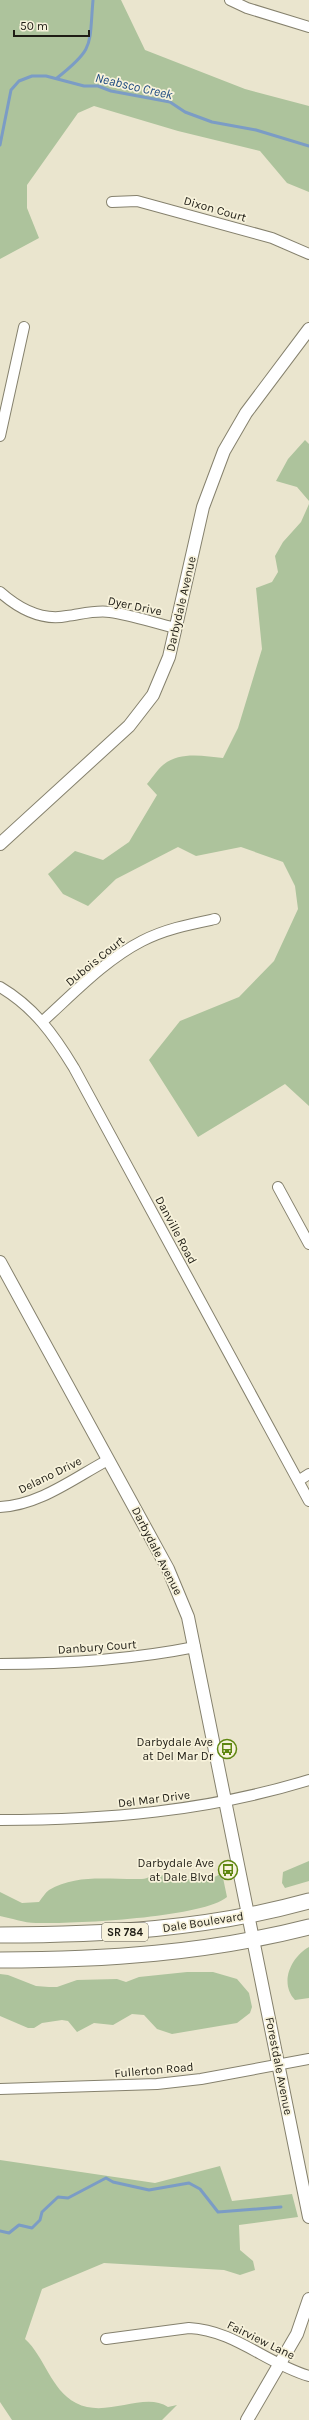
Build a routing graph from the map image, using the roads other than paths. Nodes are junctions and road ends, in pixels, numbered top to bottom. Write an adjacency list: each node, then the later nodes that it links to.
1 (230, 0): 2 (street)
2 (309, 27)
3 (112, 202): 4 (street, Dixon Court)
4 (309, 254)
5 (24, 327): 7 (street)
6 (309, 329): 9 (street, Darbydale Avenue)
7 (0, 436)
8 (0, 592): 9 (street, Dyer Drive)
9 (176, 628): 10 (street, Darbydale Avenue)
10 (1, 842)
11 (215, 919): 13 (street, Dubois Court)
12 (0, 987): 13 (street, Danville Road)
13 (43, 1021): 19 (street, Danville Road)
14 (278, 1187): 15 (street)
15 (309, 1244)
16 (0, 1262): 17 (street, Darbydale Avenue)
17 (108, 1460): 21 (street, Delano Drive); 22 (street, Darbydale Avenue)
18 (309, 1474): 19 (street)
19 (298, 1481): 20 (street, Danville Road)
20 (309, 1501)
21 (0, 1507)
22 (195, 1648): 23 (street, Danbury Court); 25 (street, Darbydale Avenue)
23 (0, 1664)
24 (309, 1780): 25 (street, Del Mar Drive)
25 (226, 1802): 26 (street, Del Mar Drive); 28 (street, Darbydale Avenue)
26 (0, 1820)
27 (309, 1901): 28 (main road, Dale Boulevard / SR 784)
28 (249, 1915): 30 (main road, Dale Boulevard / SR 784); 31 (street, Forestdale Avenue)
29 (309, 1927): 31 (main road, Dale Boulevard / SR 784)
30 (0, 1935)
31 (254, 1939): 32 (main road, Dale Boulevard / SR 784); 34 (street, Forestdale Avenue)
32 (0, 1960)
33 (309, 2059): 34 (street, Fullerton Road)
34 (279, 2065): 35 (street, Fullerton Road); 36 (street, Forestdale Avenue)
35 (0, 2089)
36 (309, 2217)
37 (309, 2299): 39 (street)
38 (106, 2338): 39 (street, Fairview Lane)
39 (281, 2364): 40 (street, Fairview Lane); 41 (street)
40 (309, 2376)
41 (247, 2420)

